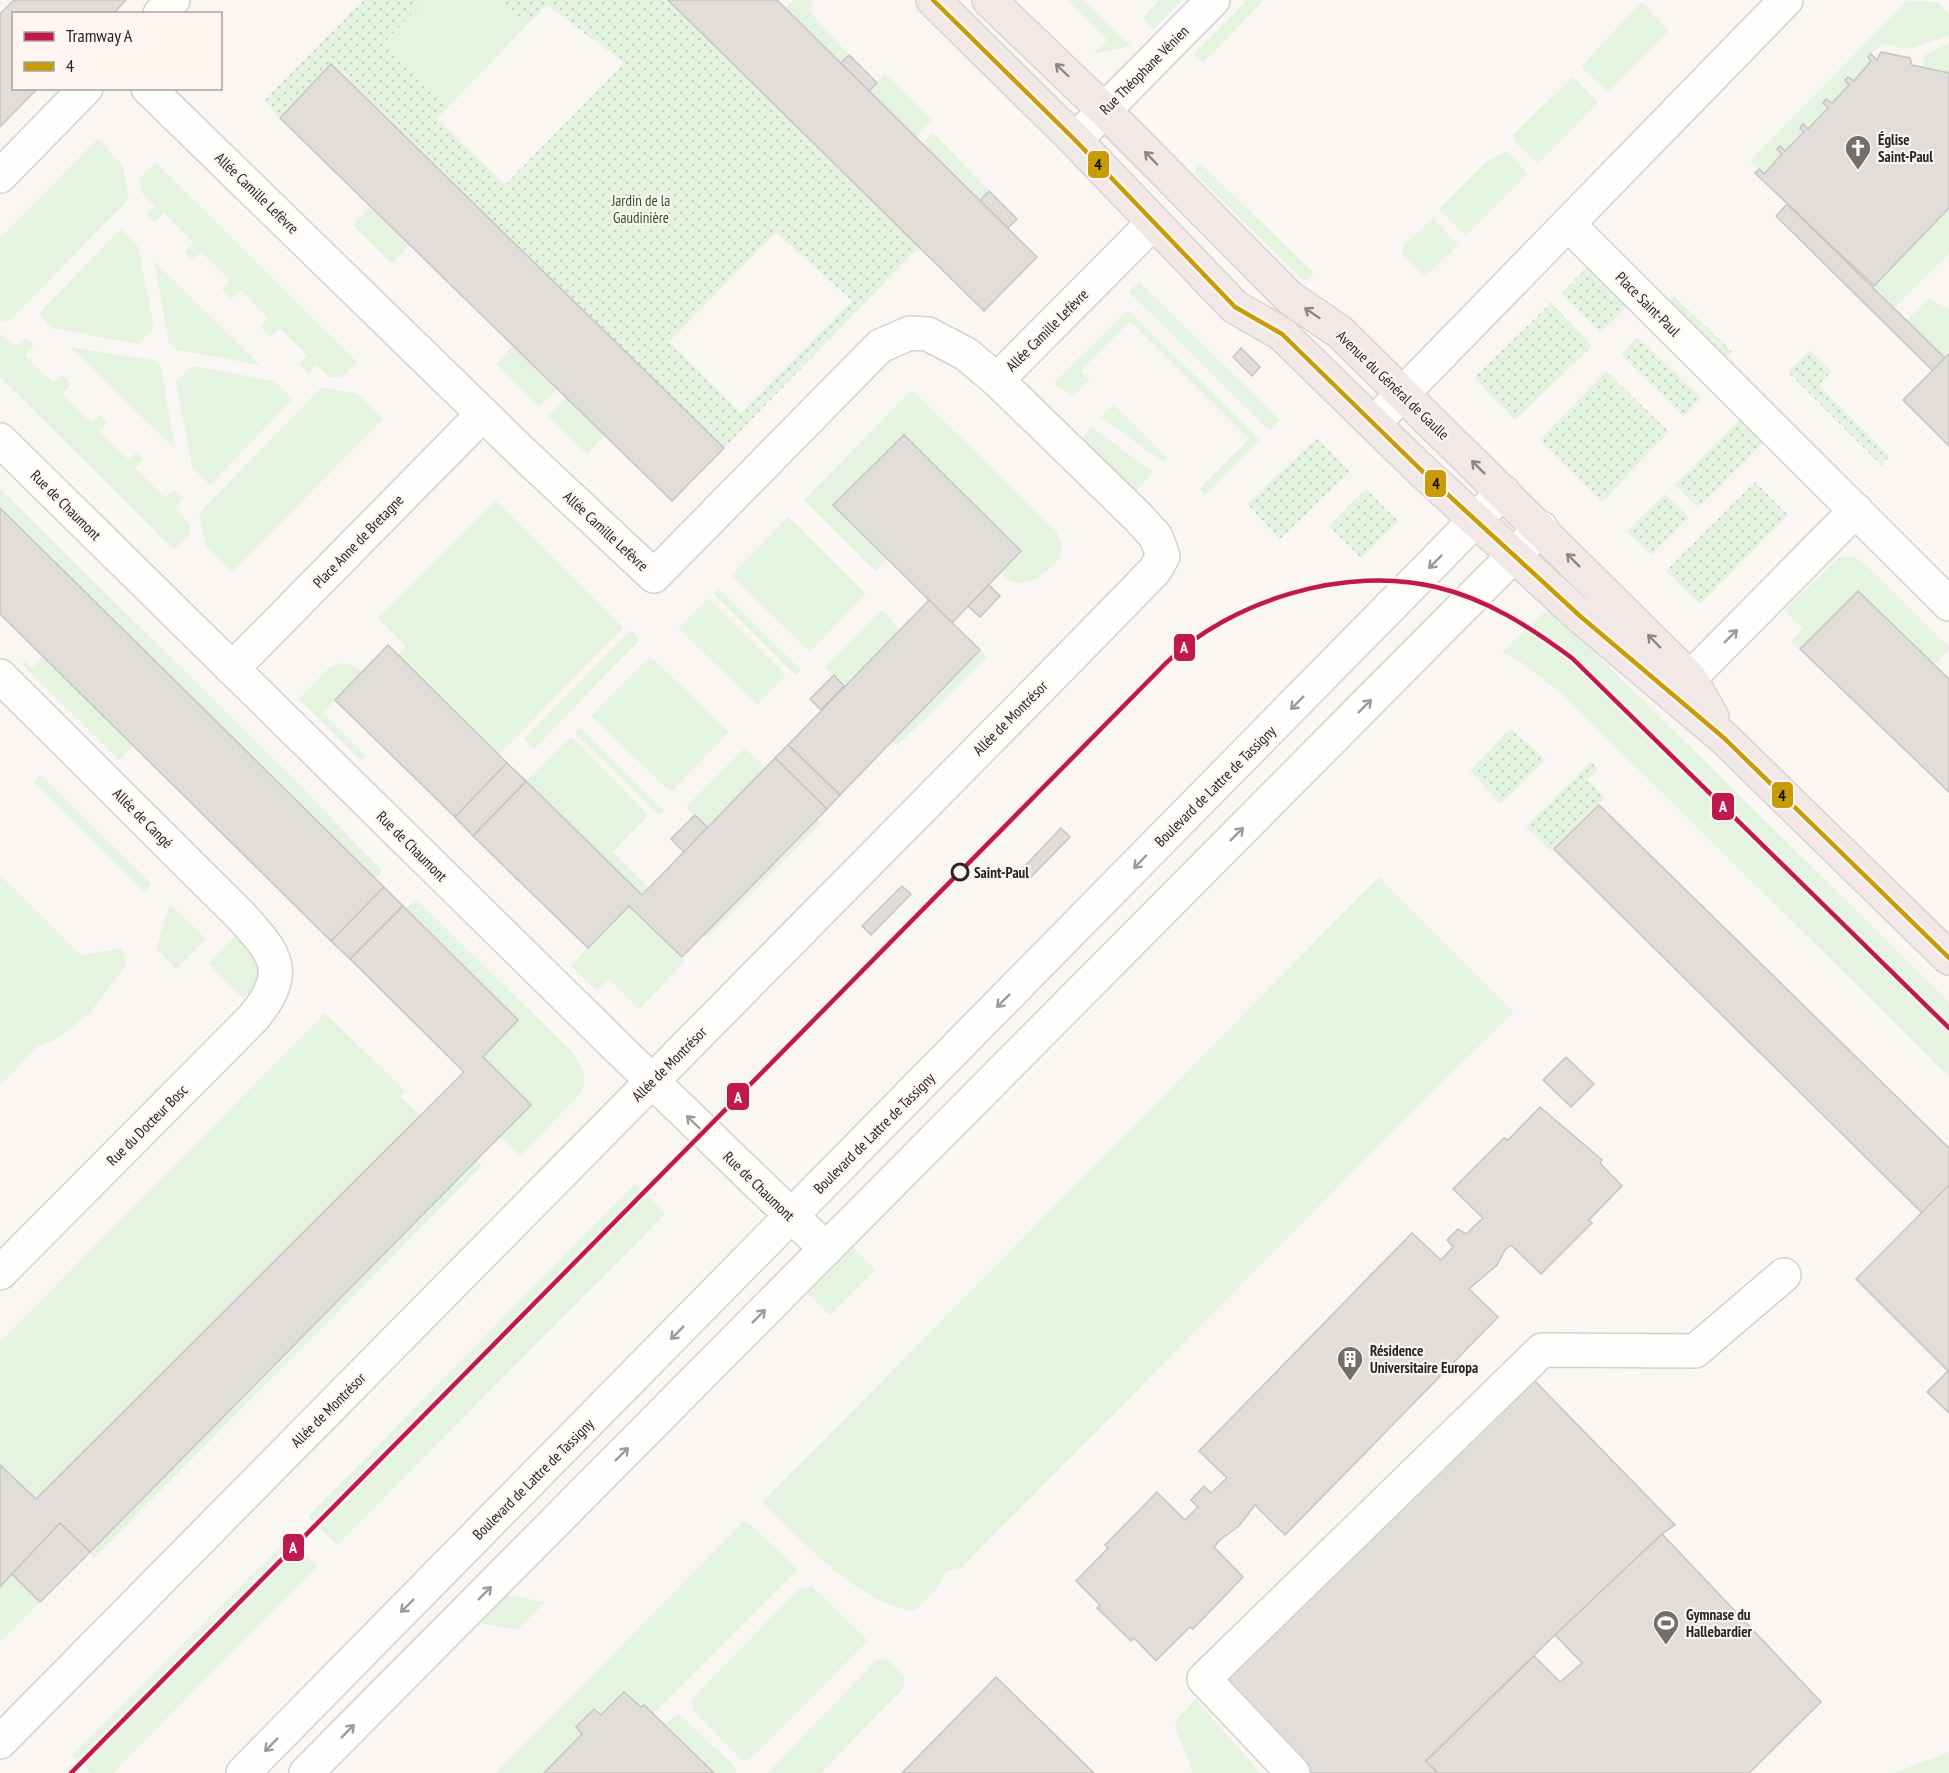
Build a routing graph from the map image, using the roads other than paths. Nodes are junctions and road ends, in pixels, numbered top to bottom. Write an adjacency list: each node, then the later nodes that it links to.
1 (173, 0): 6 (street)
2 (933, 0): 10 (main road, Avenue du Général de Gaulle)
3 (989, 0): 9 (main road, Avenue du Général de Gaulle, one-way to 3)
4 (1213, 0): 9 (street, Rue Théophane Vénien)
5 (1786, 0): 13 (street)
6 (162, 12)
7 (84, 90): 11 (street)
8 (150, 90): 16 (street, Allée Camille Lefèvre)
9 (1104, 110): 10 (street, Rue Théophane Vénien); 15 (main road, Avenue du Général de Gaulle, one-way to 9)
10 (1075, 140): 12 (main road, Avenue du Général de Gaulle)
11 (0, 176)
12 (1153, 223): 14 (street, Allée Camille Lefèvre); 17 (main road, Avenue du Général de Gaulle)
13 (1568, 224): 15 (street); 20 (street, Place Saint-Paul)
14 (997, 380): 16 (street, Allée Camille Lefèvre); 31 (street, Allée de Montrésor)
15 (1403, 393): 17 (street); 19 (main road, Avenue du Général de Gaulle, one-way to 15)
16 (483, 414): 25 (street, Place Anne de Bretagne)
17 (1374, 423): 21 (main road, Avenue du Général de Gaulle)
18 (0, 440): 25 (street, Rue de Chaumont)
19 (1503, 492): 21 (street, Boulevard de Lattre de Tassigny); 22 (main road, Avenue du Général de Gaulle)
20 (1856, 510): 24 (street, Place Saint-Paul); 27 (street, one-way to 20)
21 (1476, 520): 23 (main road, Avenue du Général de Gaulle); 32 (street, Boulevard de Lattre de Tassigny, one-way to 32)
22 (1541, 528): 23 (street); 27 (main road, Avenue du Général de Gaulle, one-way to 22)
23 (1514, 555): 28 (main road, Avenue du Général de Gaulle); 33 (street, one-way to 23)
24 (1949, 604)
25 (232, 669): 31 (street, Rue de Chaumont)
26 (0, 676): 30 (street, Allée de Cangé)
27 (1690, 678): 28 (main road, Avenue du Général de Gaulle)
28 (1724, 738): 29 (main road, Avenue du Général de Gaulle)
29 (1949, 958)
30 (276, 967): 34 (street, Rue du Docteur Bosc)
31 (651, 1082): 32 (street, Rue de Chaumont, one-way to 31); 36 (street, Allée de Montrésor)
32 (791, 1216): 33 (street, Rue de Chaumont); 37 (street, Boulevard de Lattre de Tassigny, one-way to 37)
33 (826, 1249): 38 (street, one-way to 33)
34 (0, 1273)
35 (1784, 1275): 39 (street)
36 (0, 1742)
37 (243, 1773)
38 (306, 1773)
39 (1293, 1773)

